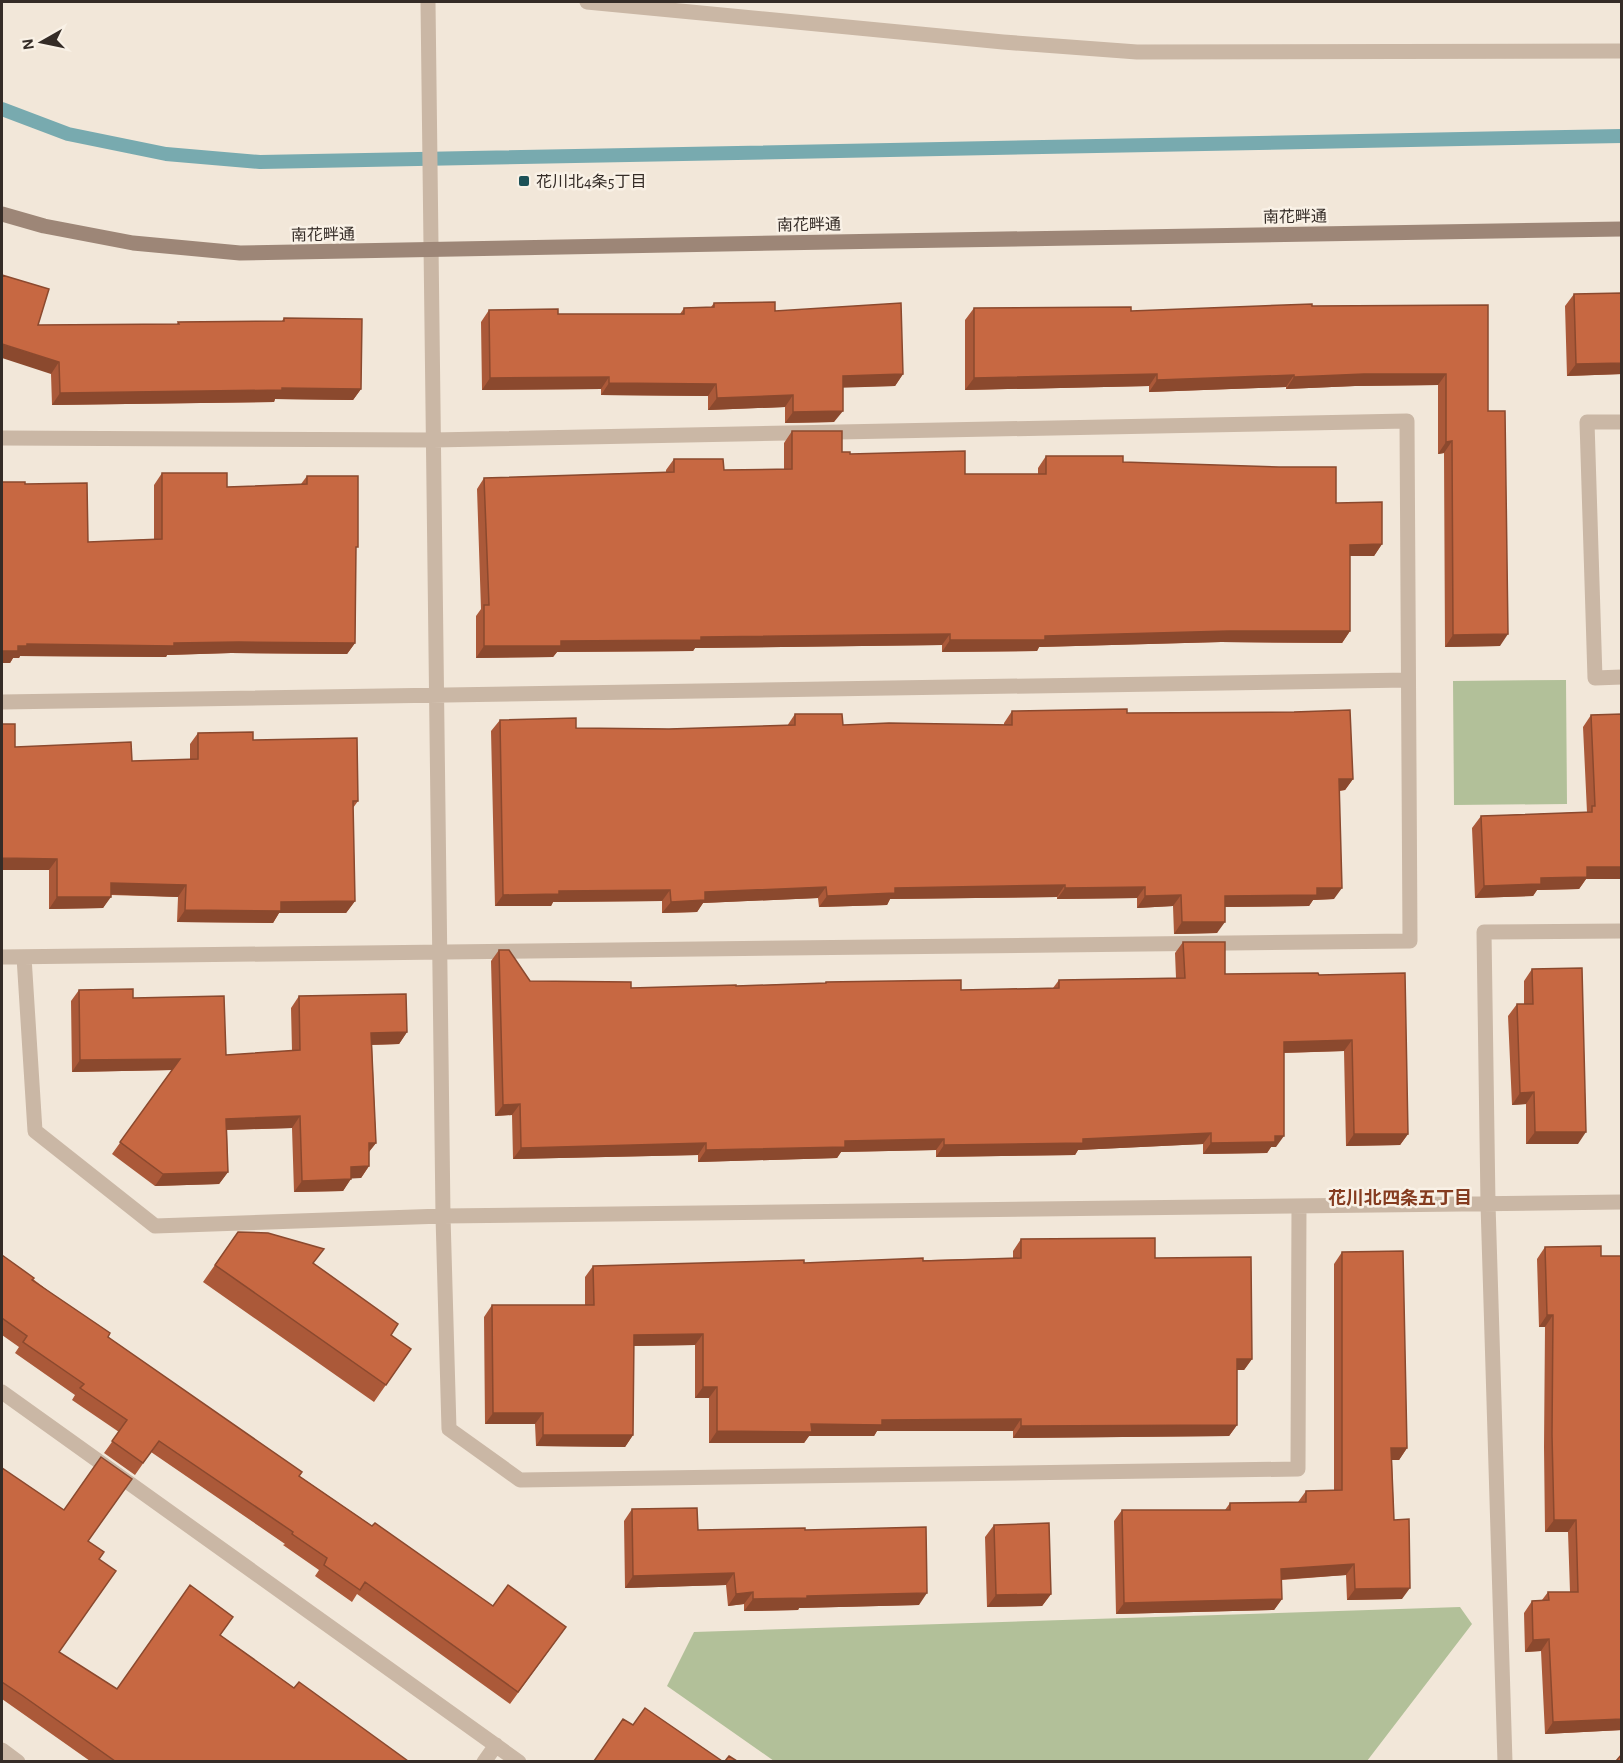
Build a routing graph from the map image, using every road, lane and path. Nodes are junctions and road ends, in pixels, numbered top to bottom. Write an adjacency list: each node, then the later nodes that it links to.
1 (428, 2): 6 (street)
2 (587, 2): 3 (street)
3 (1622, 51)
4 (2, 214): 6 (street, 南花畔通)
5 (1622, 229): 6 (street, 南花畔通)
6 (431, 249): 9 (street)
7 (1622, 422): 10 (street)
8 (2, 438): 9 (street)
9 (433, 440): 11 (street); 12 (street)
10 (1622, 677)
11 (1408, 680): 12 (street); 15 (street)
12 (437, 694): 13 (street); 15 (street)
13 (2, 702)
14 (1622, 931): 19 (street)
15 (440, 953): 17 (street); 21 (street)
16 (2, 957): 17 (street)
17 (24, 957): 21 (street)
18 (1622, 1202): 19 (street)
19 (1488, 1204): 20 (street); 28 (street)
20 (1299, 1206): 21 (street); 21 (street)
21 (443, 1216)
22 (2, 1392): 23 (street)
23 (496, 1745): 26 (street); 27 (street)
24 (2, 1750): 25 (street)
25 (18, 1761)
26 (484, 1761)
27 (519, 1761)
28 (1505, 1761)

